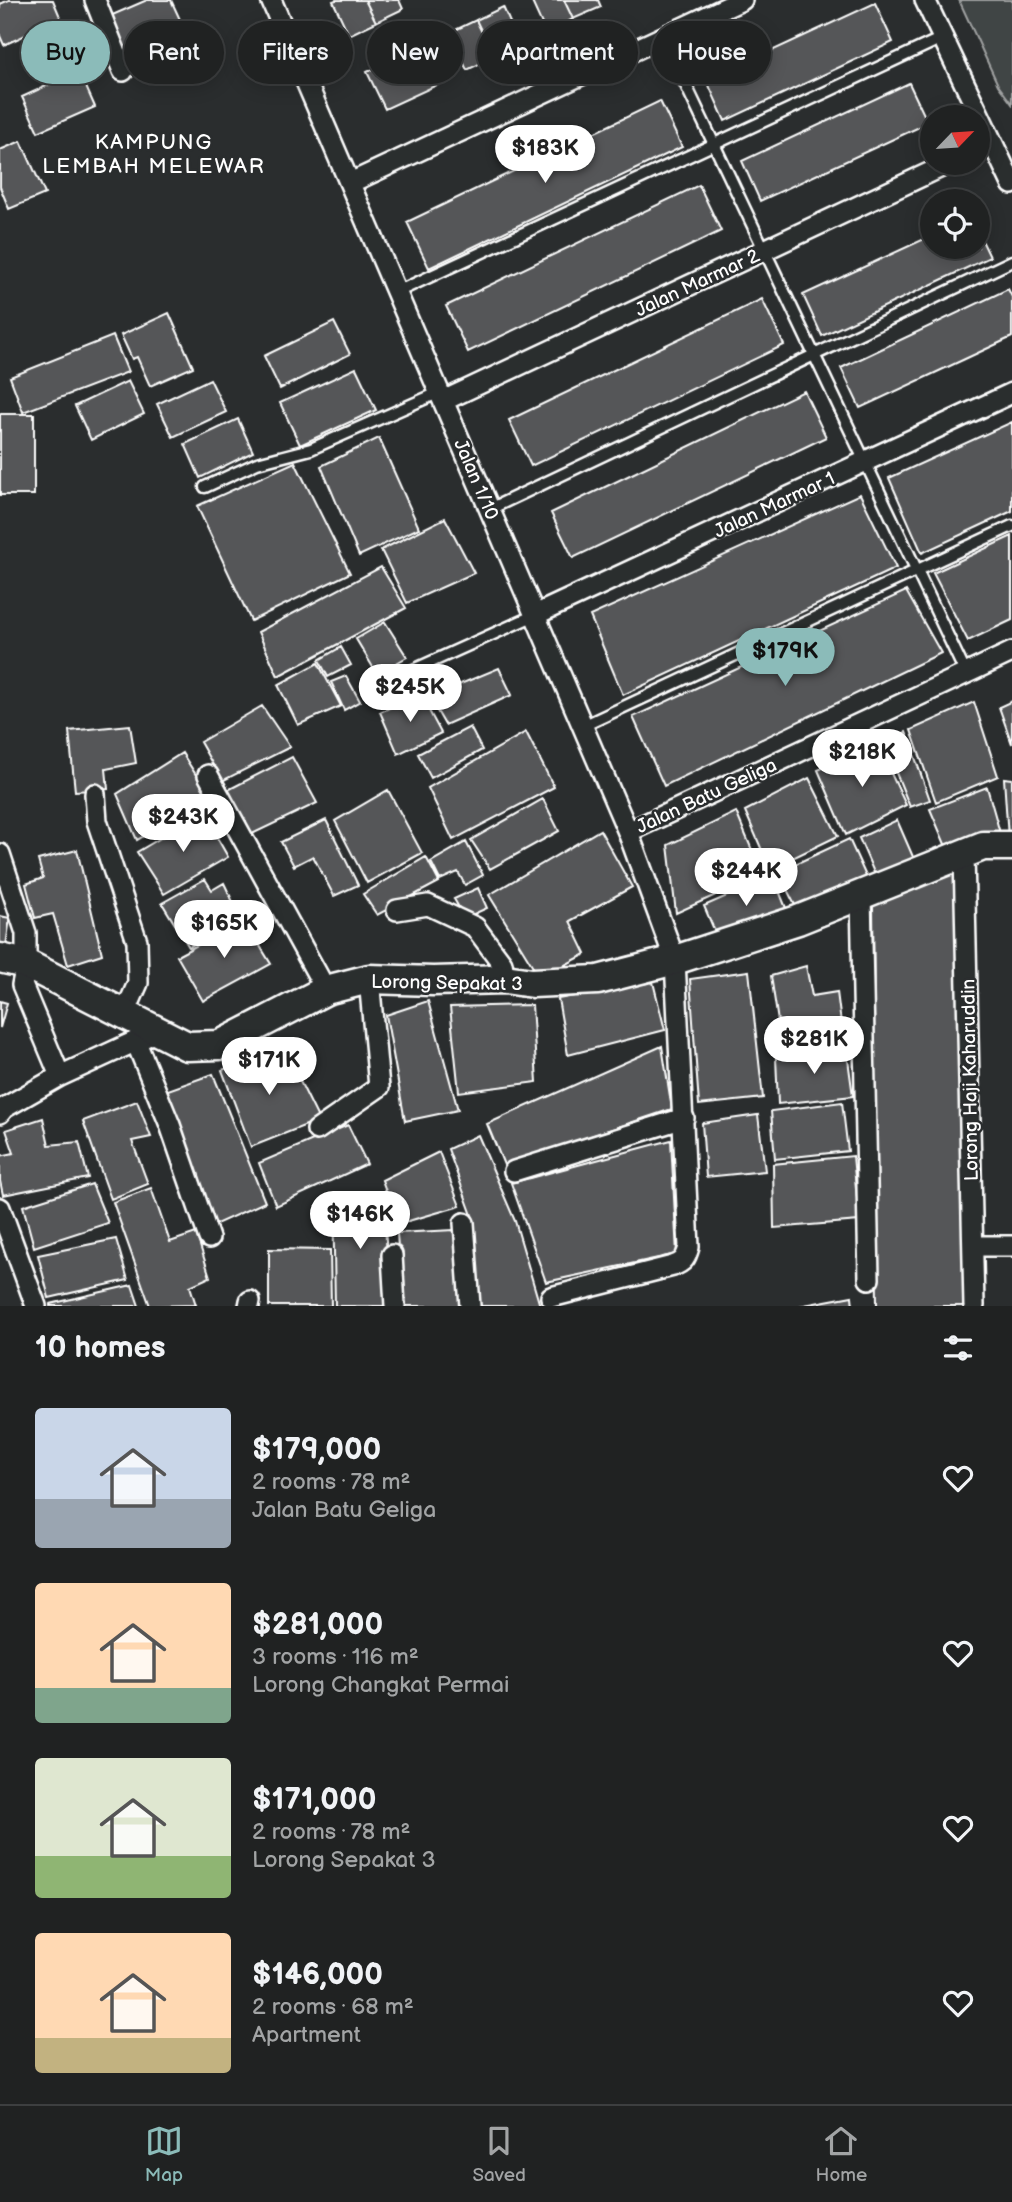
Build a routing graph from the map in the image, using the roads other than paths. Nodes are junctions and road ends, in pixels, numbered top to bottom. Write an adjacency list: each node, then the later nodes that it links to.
1 (95, 0): 8 (street)
2 (271, 0): 14 (street, Jalan 1/10)
3 (742, 0): 5 (street)
4 (925, 0): 6 (street)
5 (697, 21)
6 (942, 38): 10 (street); 11 (lane)
7 (652, 42): 14 (street)
8 (123, 71)
9 (685, 84): 11 (lane)
10 (969, 105)
11 (713, 143): 16 (lane); 18 (lane)
12 (990, 152): 15 (street)
13 (925, 175): 16 (street, Jalan Marmar 2)
14 (350, 183): 18 (street, Jalan 1/10)
15 (1012, 184)
16 (765, 251): 19 (lane); 21 (street, Jalan Marmar 2)
17 (1012, 261): 19 (lane)
18 (397, 292): 21 (street, Jalan 1/10)
19 (813, 353): 22 (lane); 24 (lane)
20 (1012, 393): 22 (street, Jalan Marmar 1)
21 (441, 396): 23 (lane); 24 (street, Jalan 1/10)
22 (865, 461): 26 (lane); 27 (street, Jalan Marmar 1)
23 (205, 487)
24 (490, 509): 27 (street, Jalan 1/10)
25 (1012, 526): 26 (lane)
26 (917, 571): 29 (lane); 31 (lane)
27 (535, 615): 30 (lane); 31 (street, Jalan 1/10)
28 (1012, 652): 29 (street, Jalan Batu Geliga)
29 (966, 674): 34 (street, Jalan Batu Geliga)
30 (380, 685)
31 (583, 726): 34 (street, Jalan 1/10)
32 (208, 775): 44 (street)
33 (96, 793): 45 (street)
34 (628, 832): 40 (street, Jalan 1/10)
35 (1012, 846): 37 (street, Lorong Sepakat 3)
36 (0, 854): 41 (street)
37 (964, 854): 38 (street, Lorong Sepakat 3); 55 (street, Lorong Haji Kaharuddin)
38 (861, 895): 40 (street, Lorong Sepakat 3); 58 (street)
39 (397, 910): 43 (street)
40 (675, 960): 43 (street, Lorong Sepakat 3); 49 (street, Jalan 1/10)
41 (13, 961): 45 (street, Lorong Sepakat 3); 47 (street)
42 (369, 979): 43 (street, Lorong Sepakat 3); 44 (street, Lorong Sepakat 3); 50 (street)
43 (505, 979)
44 (326, 990): 46 (street, Lorong Sepakat 3)
45 (125, 1013): 46 (street, Lorong Sepakat 3)
46 (147, 1036): 47 (street); 54 (street)
47 (60, 1076): 48 (street)
48 (1, 1109)
49 (684, 1118): 51 (street); 59 (street, Jalan 1/10)
50 (317, 1130)
51 (514, 1171)
52 (0, 1208): 60 (street)
53 (464, 1223): 62 (street)
54 (209, 1238)
55 (973, 1246): 56 (street); 63 (street, Lorong Haji Kaharuddin)
56 (1012, 1246)
57 (392, 1255): 61 (street)
58 (869, 1279)
59 (551, 1297)
60 (36, 1306)
61 (395, 1306)
62 (470, 1306)
63 (974, 1306)

